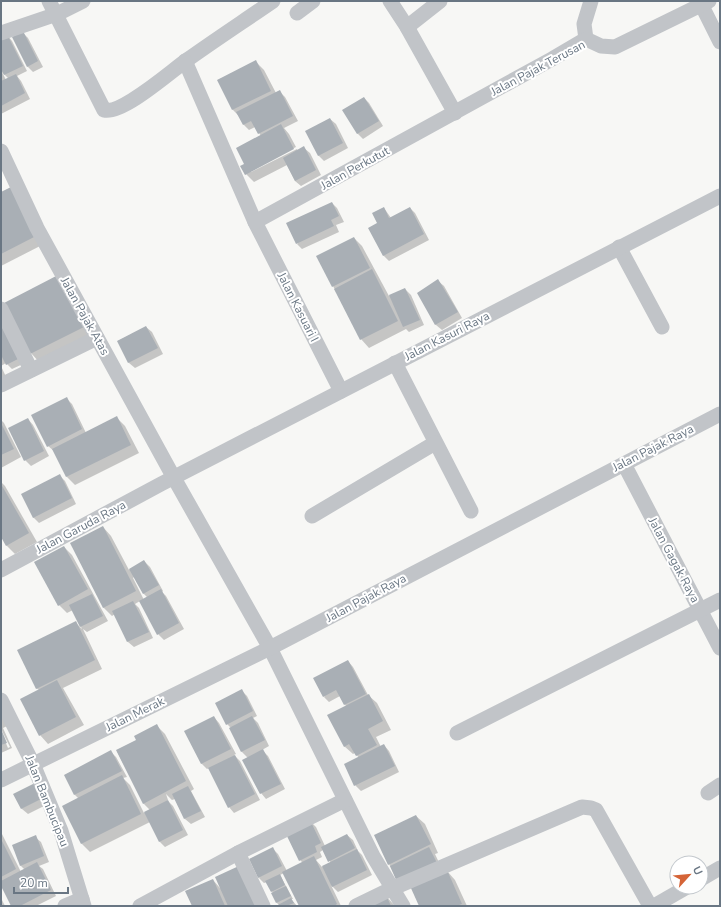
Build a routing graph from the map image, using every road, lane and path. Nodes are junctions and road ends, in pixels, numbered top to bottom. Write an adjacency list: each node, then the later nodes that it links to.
1 (49, 1): 10 (street)
2 (83, 1): 10 (street)
3 (273, 1): 15 (street)
4 (313, 1): 9 (street)
5 (390, 1): 11 (street)
6 (440, 1): 11 (street)
7 (591, 1): 13 (street)
8 (705, 3): 13 (street, Jalan Pajak Terusan); 14 (street)
9 (297, 13)
10 (57, 14): 12 (street); 15 (street)
11 (407, 27): 16 (street)
12 (1, 33)
13 (586, 39): 16 (street, Jalan Pajak Terusan)
14 (720, 42)
15 (185, 61): 19 (street, Jalan Kasuari I)
16 (455, 113): 19 (street, Jalan Perkutut)
17 (1, 152): 23 (street, Jalan Pajak Atas)
18 (720, 196): 20 (street, Jalan Kasuri Raya)
19 (255, 222): 27 (street, Jalan Kasuari I)
20 (619, 247): 22 (street); 24 (street, Jalan Kasuri Raya)
21 (1, 309): 25 (street)
22 (662, 327)
23 (97, 338): 25 (street); 31 (street, Jalan Pajak Atas)
24 (395, 363): 27 (street, Jalan Kasuri Raya); 29 (street)
25 (31, 370): 26 (street)
26 (1, 385)
27 (341, 391): 31 (street, Jalan Kasuri Raya)
28 (720, 414): 30 (street, Jalan Pajak Raya)
29 (436, 443): 32 (street); 33 (street)
30 (626, 468): 36 (street, Jalan Gagak Raya); 37 (street, Jalan Pajak Raya)
31 (167, 481): 34 (street, Jalan Garuda Raya); 37 (street, Jalan Pajak Atas)
32 (471, 511)
33 (312, 516)
34 (1, 570)
35 (720, 600): 36 (street)
36 (700, 610): 38 (street, Jalan Gagak Raya); 40 (street)
37 (270, 648): 41 (street, Jalan Merak); 43 (street)
38 (720, 648)
39 (1, 700): 41 (street, Jalan Bambucipau)
40 (457, 733)
41 (33, 764): 42 (street, Jalan Merak); 49 (street, Jalan Bambucipau)
42 (1, 780)
43 (345, 800): 44 (street); 47 (street)
44 (238, 853): 50 (street); 51 (street)
45 (720, 868): 46 (street)
46 (709, 874)
47 (391, 889): 52 (street); 53 (street); 54 (street)
48 (673, 895): 55 (street)
49 (76, 904)
50 (140, 906)
51 (263, 906)
52 (356, 906)
53 (403, 906)
54 (650, 906)
55 (654, 906)

